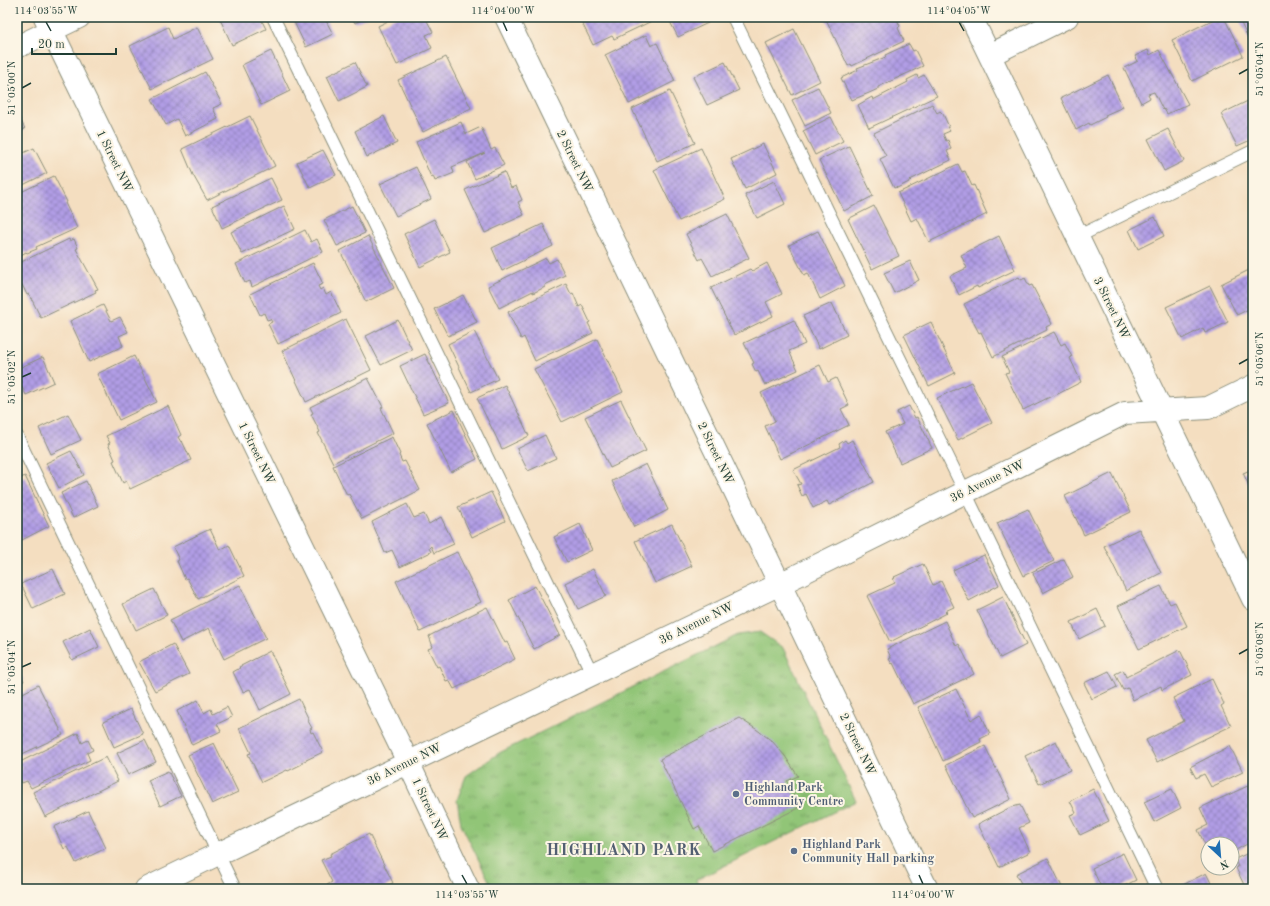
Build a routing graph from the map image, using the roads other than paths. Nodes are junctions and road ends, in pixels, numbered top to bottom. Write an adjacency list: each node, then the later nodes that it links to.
1 (79, 17): 7 (street)
2 (273, 17): 18 (lane)
3 (506, 17): 16 (street, 2 Street NW)
4 (732, 17): 15 (lane)
5 (971, 17): 9 (street, 3 Street NW)
6 (1067, 17): 9 (street)
7 (48, 24): 8 (street); 19 (street, 1 Street NW)
8 (17, 47)
9 (990, 55): 11 (street, 3 Street NW)
10 (1253, 151): 11 (lane)
11 (1077, 238): 13 (street, 3 Street NW)
12 (1253, 386): 13 (street, 36 Avenue NW)
13 (1162, 412): 15 (street, 36 Avenue NW); 17 (street, 3 Street NW)
14 (17, 436): 20 (lane)
15 (965, 492): 16 (street, 36 Avenue NW); 25 (lane)
16 (780, 584): 18 (street, 36 Avenue NW); 24 (street, 2 Street NW)
17 (1253, 599)
18 (592, 673): 19 (street, 36 Avenue NW)
19 (408, 762): 20 (street, 36 Avenue NW); 23 (street, 1 Street NW)
20 (218, 854): 21 (street, 36 Avenue NW); 22 (lane)
21 (146, 889)
22 (235, 889)
23 (468, 889)
24 (927, 889)
25 (1157, 889)

